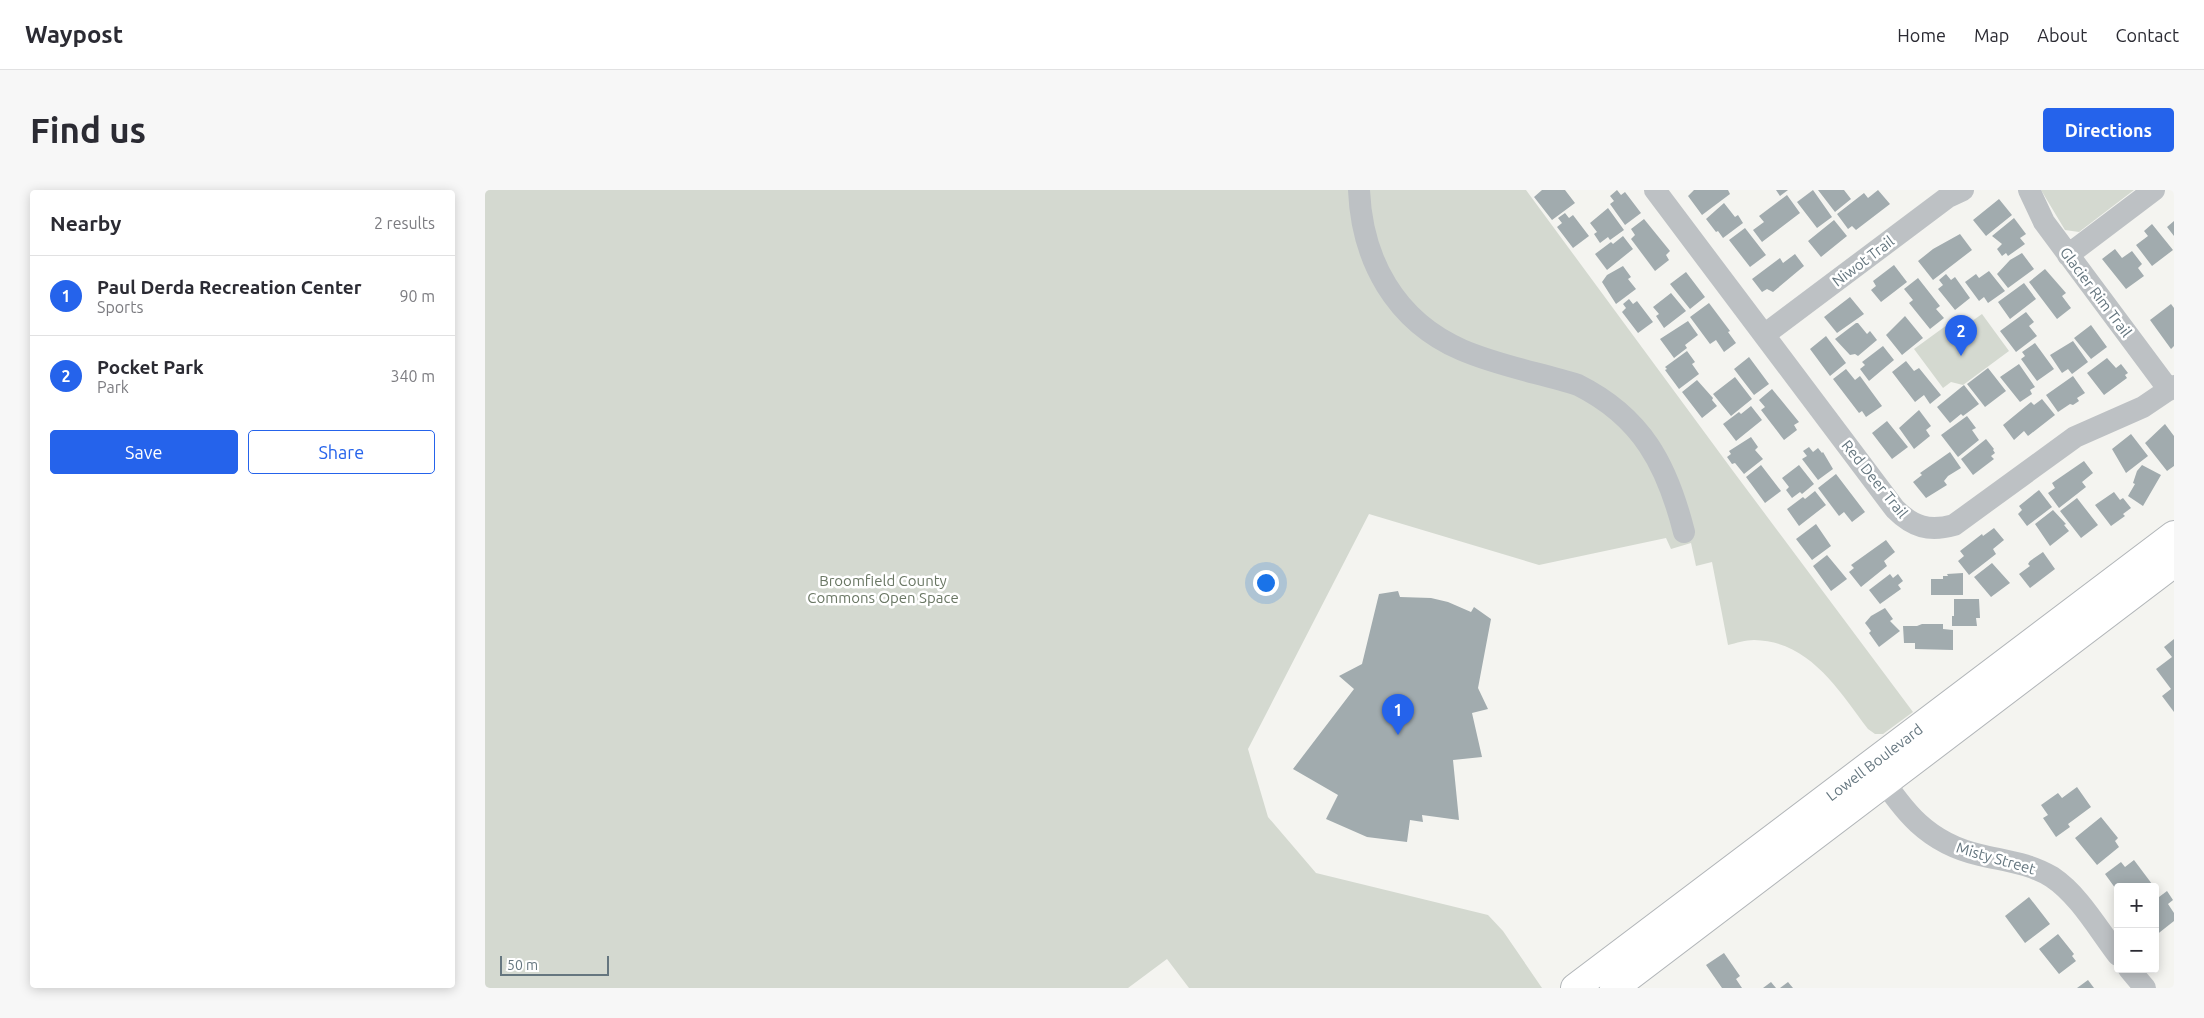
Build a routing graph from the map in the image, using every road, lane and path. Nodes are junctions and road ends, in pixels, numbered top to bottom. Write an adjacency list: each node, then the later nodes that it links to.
1 (1359, 190): 9 (street)
2 (1656, 190): 7 (street, Red Deer Trail)
3 (1963, 190): 7 (street, Niwot Trail)
4 (2029, 190): 6 (street, Glacier Rim Trail)
5 (2154, 190): 6 (street)
6 (2068, 255): 8 (street, Glacier Rim Trail)
7 (1764, 335): 8 (street, Red Deer Trail)
8 (2172, 388)
9 (1683, 532)
10 (2174, 535): 12 (main road, Lowell Boulevard)
11 (2174, 563): 12 (main road, Lowell Boulevard)
12 (1879, 773): 13 (street, Misty Street); 15 (main road, Lowell Boulevard); 16 (main road, Lowell Boulevard)
13 (2114, 950)
14 (2132, 973): 17 (street)
15 (1575, 988)
16 (1615, 988)
17 (2145, 988)

